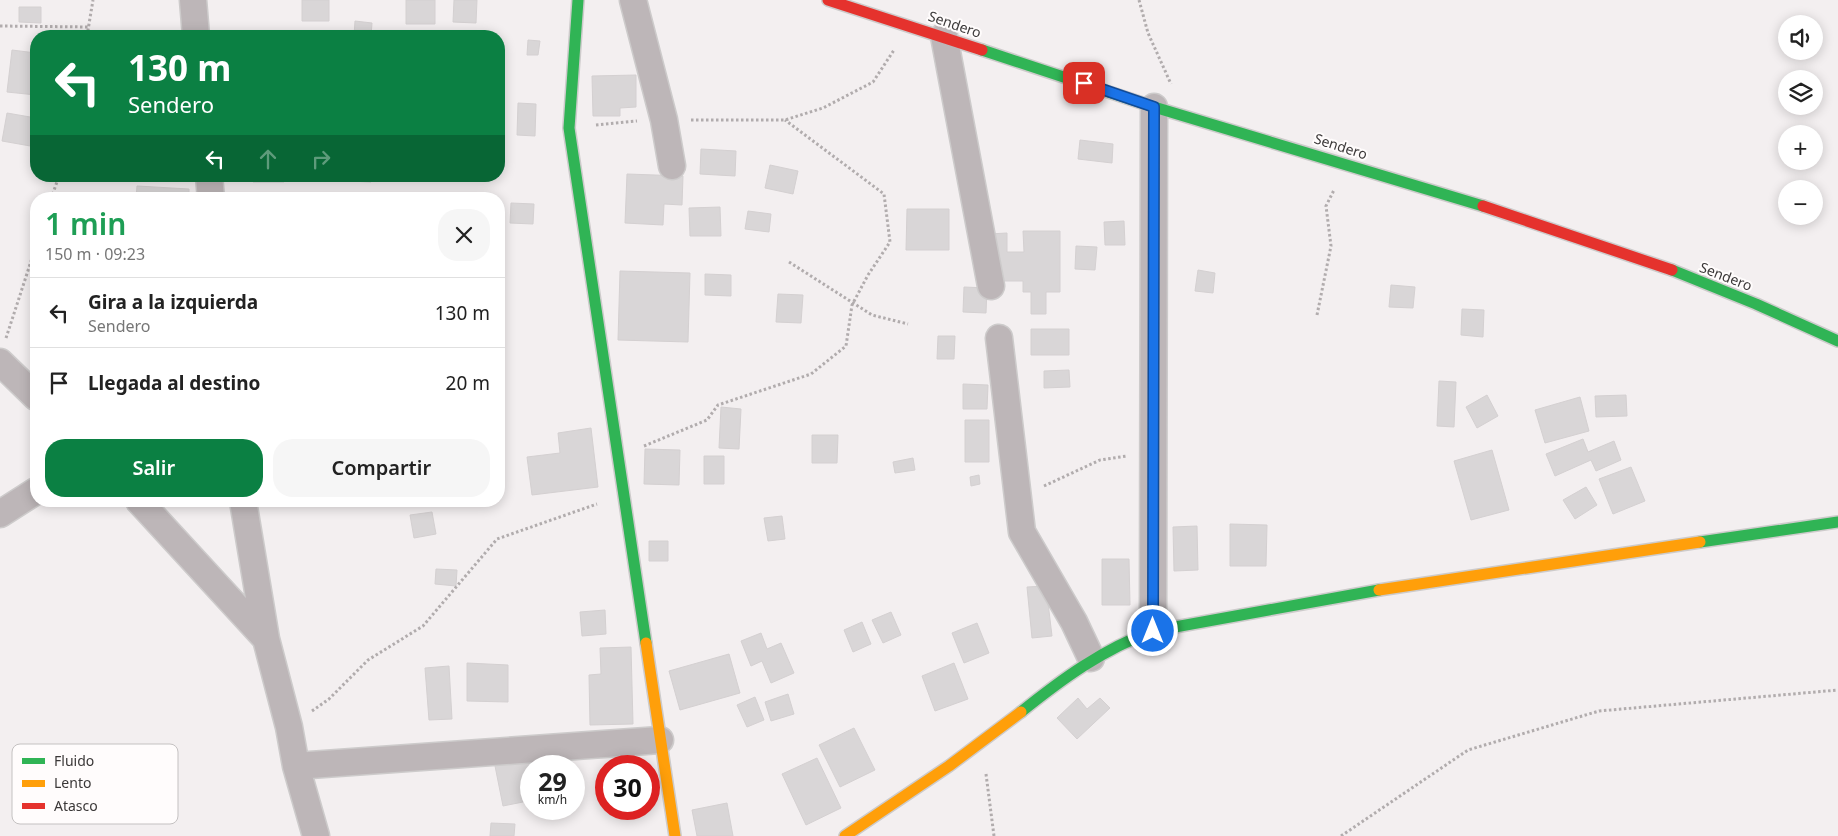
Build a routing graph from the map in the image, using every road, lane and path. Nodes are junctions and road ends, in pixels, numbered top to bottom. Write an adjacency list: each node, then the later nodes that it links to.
1 (93, 0): 9 (path)
2 (193, 0): 11 (street)
3 (578, 0): 17 (street)
4 (633, 0): 15 (street)
5 (828, 0): 7 (street, Sendero)
6 (1138, 0): 14 (path)
7 (905, 23): 12 (street, Sendero); 16 (path)
8 (0, 26): 9 (path)
9 (89, 27): 10 (path)
10 (88, 30)
11 (196, 30)
12 (944, 36): 13 (street, Sendero); 22 (street)
13 (1154, 107): 14 (street, Sendero); 30 (street)
14 (1183, 115): 19 (street, Sendero)
15 (664, 120): 16 (path); 17 (path); 18 (street)
16 (785, 120): 23 (path)
17 (569, 128): 31 (street)
18 (672, 166)
19 (1366, 170): 24 (path); 27 (street, Sendero)
20 (789, 262): 23 (path)
21 (30, 265): 28 (path)
22 (991, 286)
23 (854, 303): 25 (path); 31 (path)
24 (1317, 315)
25 (908, 324)
26 (999, 338): 33 (street)
27 (1838, 341)
28 (3, 351): 29 (street)
29 (30, 389)
30 (1154, 450): 33 (path); 39 (street)
31 (618, 456): 44 (street)
32 (30, 495): 37 (street)
33 (1016, 499): 41 (street)
34 (598, 504): 43 (path)
35 (145, 507): 40 (street)
36 (244, 507): 40 (street)
37 (0, 514)
38 (1838, 522): 39 (street)
39 (1153, 631): 41 (street)
40 (266, 639): 43 (street)
41 (1092, 658): 45 (street)
42 (1838, 690): 51 (path)
43 (288, 727): 46 (street)
44 (660, 740): 46 (street); 48 (street)
45 (982, 743): 49 (street); 50 (path)
46 (296, 766): 47 (street)
47 (316, 836)
48 (675, 836)
49 (845, 836)
50 (994, 836)
51 (1341, 836)

